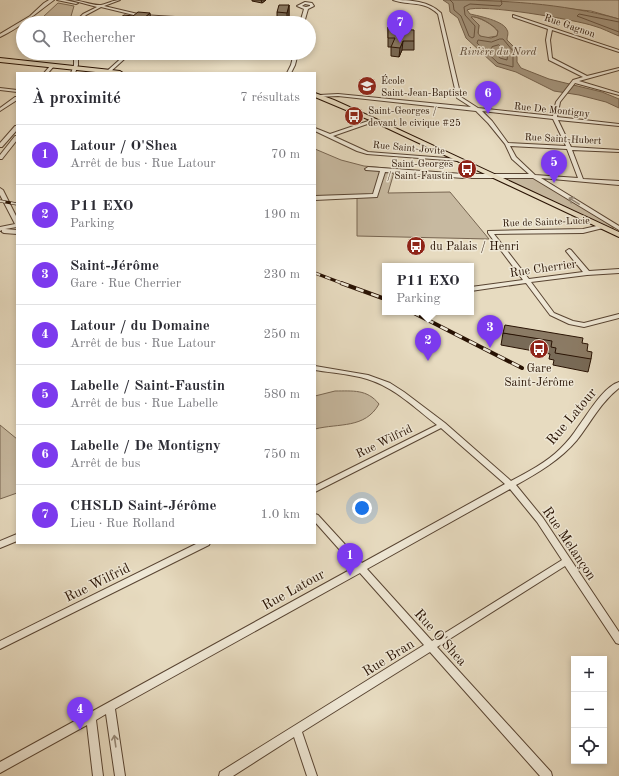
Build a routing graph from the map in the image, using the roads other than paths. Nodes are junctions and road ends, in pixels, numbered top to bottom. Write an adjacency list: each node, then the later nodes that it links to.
1 (52, 0): 10 (street)
2 (58, 0): 7 (street); 11 (street)
3 (73, 0): 6 (street)
4 (118, 0): 6 (street)
5 (395, 0): 40 (street)
6 (102, 6): 7 (street); 9 (street)
7 (97, 7): 9 (street); 12 (street)
8 (306, 8): 14 (street)
9 (123, 11): 13 (street)
10 (32, 16)
11 (36, 16)
12 (83, 16)
13 (142, 16)
14 (304, 16)
15 (514, 16): 17 (street, Rue Gagnon)
16 (16, 26): 19 (street)
17 (550, 28): 21 (street, Rue Gagnon); 34 (street)
18 (16, 30): 20 (street)
19 (0, 36)
20 (0, 40)
21 (619, 51)
22 (0, 60): 27 (main road)
23 (76, 60): 29 (street)
24 (121, 60): 31 (street)
25 (294, 60): 26 (street)
26 (293, 65): 32 (street); 33 (street)
27 (52, 66): 29 (main road); 30 (street)
28 (619, 68): 34 (street)
29 (73, 70): 31 (main road)
30 (47, 72)
31 (108, 72)
32 (290, 72)
33 (295, 72)
34 (586, 77): 35 (street)
35 (573, 82): 38 (street); 45 (street)
36 (0, 89): 37 (street)
37 (16, 91)
38 (619, 94)
39 (317, 96): 42 (street, Rue De Montigny); 46 (main road)
40 (459, 98): 42 (street); 44 (street)
41 (16, 99): 43 (street)
42 (459, 107): 44 (street, Rue De Montigny)
43 (0, 110)
44 (478, 110): 45 (street, Rue De Montigny); 54 (street)
45 (555, 118): 47 (street, Rue De Montigny); 56 (street)
46 (374, 120): 51 (street); 59 (main road)
47 (619, 125)
48 (16, 128): 50 (street)
49 (316, 130): 51 (street, Rue Saint-Jovite)
50 (9, 136): 52 (street); 55 (street)
51 (329, 136): 59 (street, Rue Saint-Jovite)
52 (16, 137)
53 (16, 138): 58 (street)
54 (507, 144): 56 (street, Rue Saint-Hubert); 63 (street)
55 (0, 146)
56 (569, 147): 57 (street, Rue Saint-Hubert); 64 (street)
57 (619, 151)
58 (0, 158)
59 (459, 160): 62 (main road)
60 (368, 168): 61 (street)
61 (383, 170): 62 (street); 67 (street)
62 (493, 176): 63 (street); 70 (main road)
63 (534, 176): 64 (street); 71 (street, one-way to 63)
64 (581, 180): 65 (street)
65 (619, 183)
66 (0, 190): 68 (street)
67 (316, 198)
68 (16, 222)
69 (16, 224): 72 (street)
70 (601, 227): 74 (main road); 78 (street, Rue de Sainte-Lucie)
71 (619, 228)
72 (0, 230): 73 (street)
73 (16, 232)
74 (619, 235)
75 (569, 251): 77 (street)
76 (619, 271): 77 (street, Rue Cherrier)
77 (587, 273): 78 (street, Rue Cherrier)
78 (526, 282): 79 (street, Rue Cherrier); 80 (street)
79 (474, 289)
80 (619, 316)
81 (316, 368): 83 (street, Rue Melançon)
82 (619, 384): 84 (street, Rue Latour)
83 (442, 425): 84 (street, Rue Melançon); 85 (street, Rue Wilfrid)
84 (510, 484): 90 (street, Rue Melançon); 91 (street, Rue Latour)
85 (316, 488)
86 (316, 518): 91 (street, Rue O'Shea)
87 (16, 537): 89 (street)
88 (204, 544): 93 (street, Rue Wilfrid)
89 (0, 545)
90 (566, 561): 92 (street, Rue Melançon); 94 (street, Rue Bran)
91 (360, 567): 94 (street, Rue O'Shea); 95 (street, Rue Latour)
92 (619, 640)
93 (0, 645)
94 (431, 646): 97 (street, Rue Bran); 103 (street, Rue O'Shea)
95 (110, 706): 96 (street, Rue Latour); 100 (street, one-way to 95)
96 (91, 718): 98 (street, Rue Latour); 99 (street)
97 (297, 731): 101 (street, Rue Bran); 102 (street)
98 (0, 768)
99 (98, 776)
100 (120, 776)
101 (224, 776)
102 (312, 776)
103 (547, 776)

